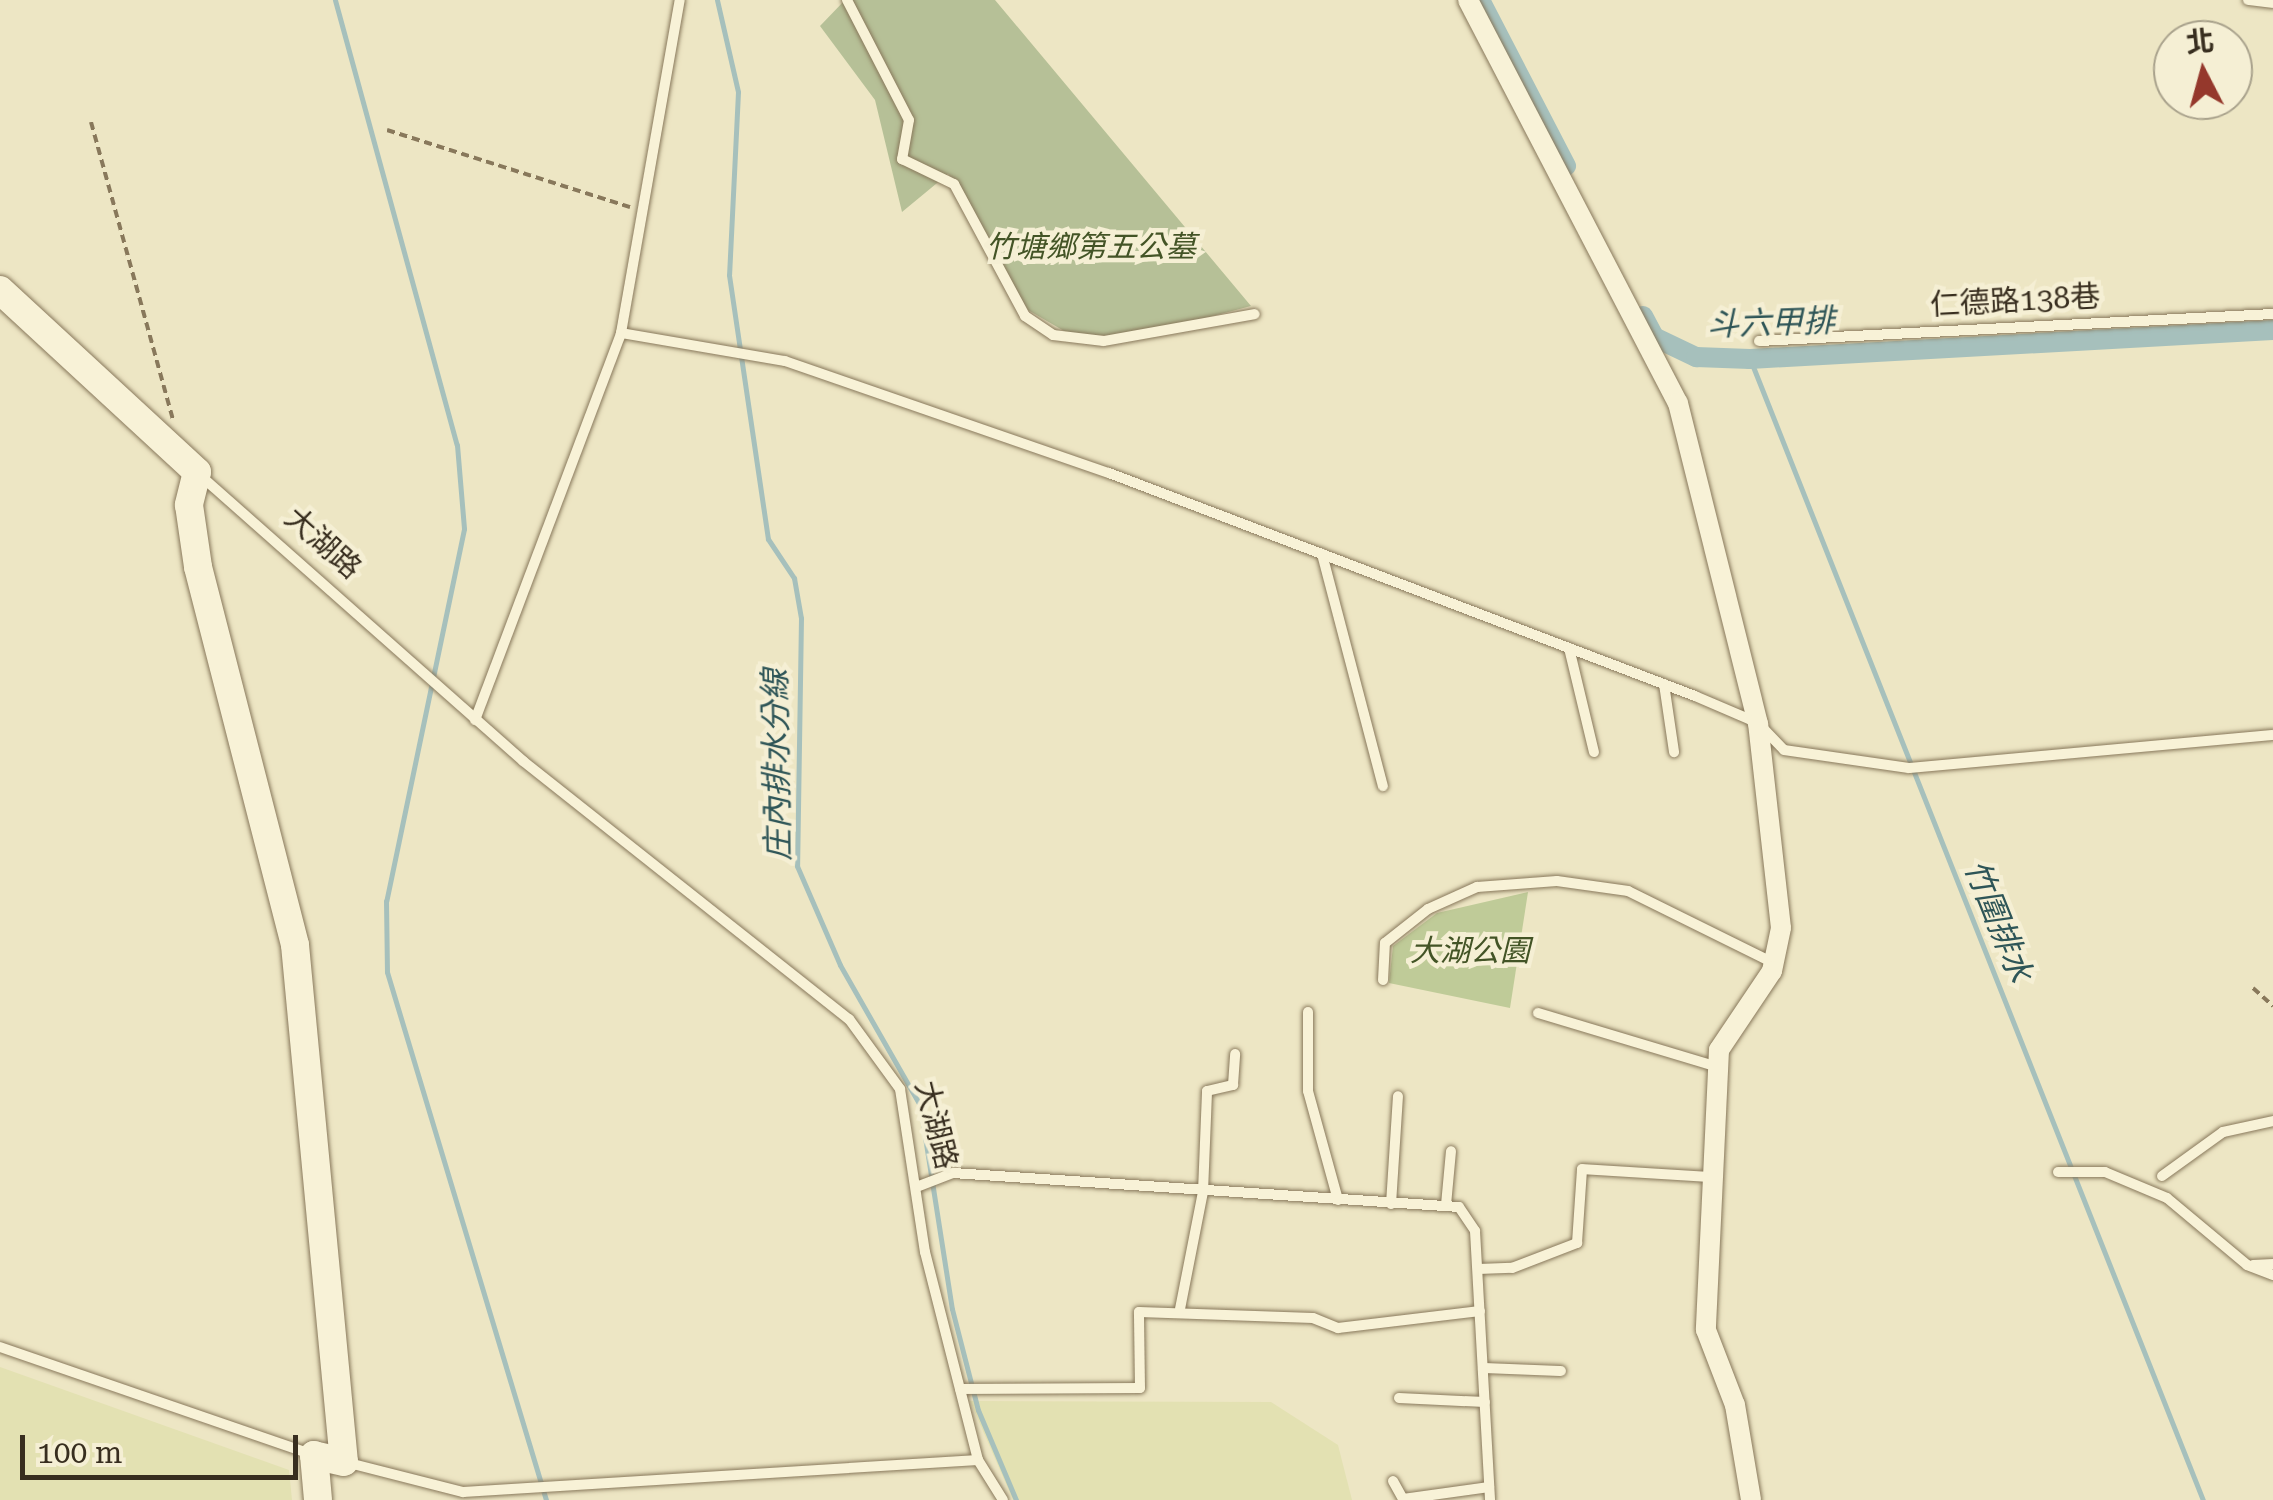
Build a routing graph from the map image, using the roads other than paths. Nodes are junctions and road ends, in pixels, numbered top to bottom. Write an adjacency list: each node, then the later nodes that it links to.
1 (680, 0): 9 (lane)
2 (847, 0): 7 (lane)
3 (1468, 0): 16 (street)
4 (2248, 0): 5 (lane)
5 (2273, 2)
6 (0, 290): 11 (street)
7 (1254, 314)
8 (2273, 314): 10 (lane, 仁德路138巷)
9 (621, 333): 12 (lane); 15 (lane)
10 (1759, 342)
11 (187, 463): 15 (lane, 大湖路); 52 (street)
12 (1322, 554): 13 (lane); 20 (lane)
13 (1569, 648): 14 (lane); 18 (lane)
14 (1664, 684): 16 (lane); 19 (lane)
15 (475, 720): 33 (lane, 大湖路)
16 (1758, 722): 17 (lane); 21 (street)
17 (2273, 735)
18 (1594, 752)
19 (1674, 752)
20 (1383, 786)
21 (1774, 963): 22 (lane); 26 (street)
22 (1383, 980)
23 (1308, 1012): 35 (lane)
24 (1538, 1013): 26 (lane)
25 (1235, 1054): 34 (lane)
26 (1718, 1066): 32 (street)
27 (1398, 1096): 36 (lane)
28 (2273, 1122): 31 (lane)
29 (1451, 1151): 37 (lane)
30 (2058, 1172): 39 (lane)
31 (2162, 1176)
32 (1708, 1177): 40 (lane); 58 (street)
33 (918, 1186): 34 (lane); 47 (lane, 大湖路)
34 (1203, 1192): 35 (lane); 42 (lane)
35 (1338, 1200): 36 (lane)
36 (1390, 1204): 37 (lane)
37 (1446, 1205): 40 (lane)
38 (2273, 1264): 39 (lane)
39 (2246, 1265): 41 (lane)
40 (1478, 1269): 43 (lane)
41 (2273, 1275)
42 (1180, 1309): 43 (lane); 47 (lane)
43 (1480, 1311): 45 (lane)
44 (0, 1347): 50 (lane)
45 (1483, 1368): 46 (lane); 49 (lane)
46 (1561, 1371)
47 (960, 1388): 51 (lane, 大湖路)
48 (1399, 1398): 49 (lane)
49 (1485, 1402): 54 (lane)
50 (314, 1454): 52 (street); 55 (street)
51 (978, 1460): 52 (lane); 56 (lane, 大湖路)
52 (344, 1462)
53 (1393, 1481): 54 (lane)
54 (1489, 1487): 57 (lane)
55 (318, 1500)
56 (1003, 1500)
57 (1490, 1500)
58 (1750, 1500)

